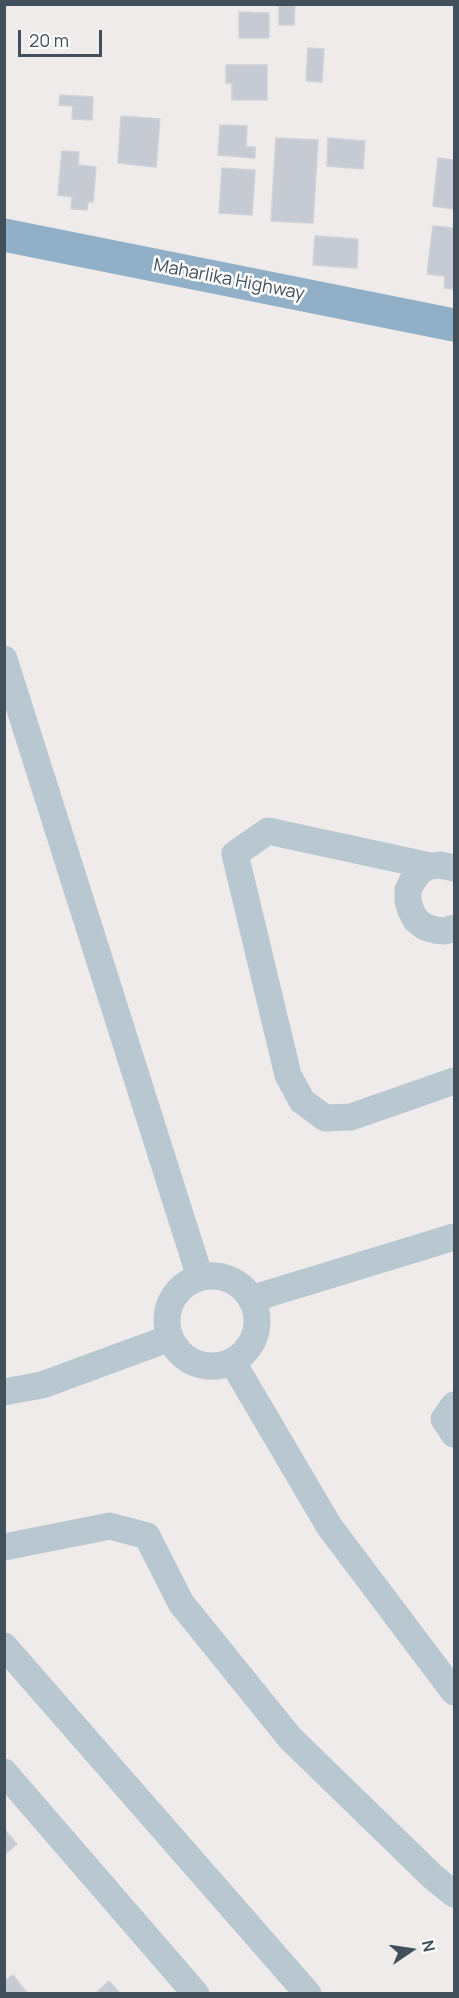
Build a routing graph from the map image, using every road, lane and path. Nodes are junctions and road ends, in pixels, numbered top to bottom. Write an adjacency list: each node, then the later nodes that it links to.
1 (4, 235): 2 (highway, Maharlika Highway)
2 (454, 325)
3 (4, 658): 8 (street)
4 (442, 867): 5 (street); 6 (street)
5 (454, 928)
6 (454, 1081)
7 (454, 1237): 9 (street)
8 (200, 1277): 9 (street); 10 (street)
9 (251, 1299): 11 (street)
10 (170, 1338): 11 (street); 12 (street)
11 (232, 1361): 17 (street)
12 (4, 1392)
13 (454, 1405): 14 (street)
14 (454, 1434)
15 (4, 1546): 19 (street)
16 (4, 1646): 21 (street)
17 (454, 1692)
18 (4, 1772): 20 (street)
19 (454, 1894)
20 (196, 1994)
21 (308, 1994)

